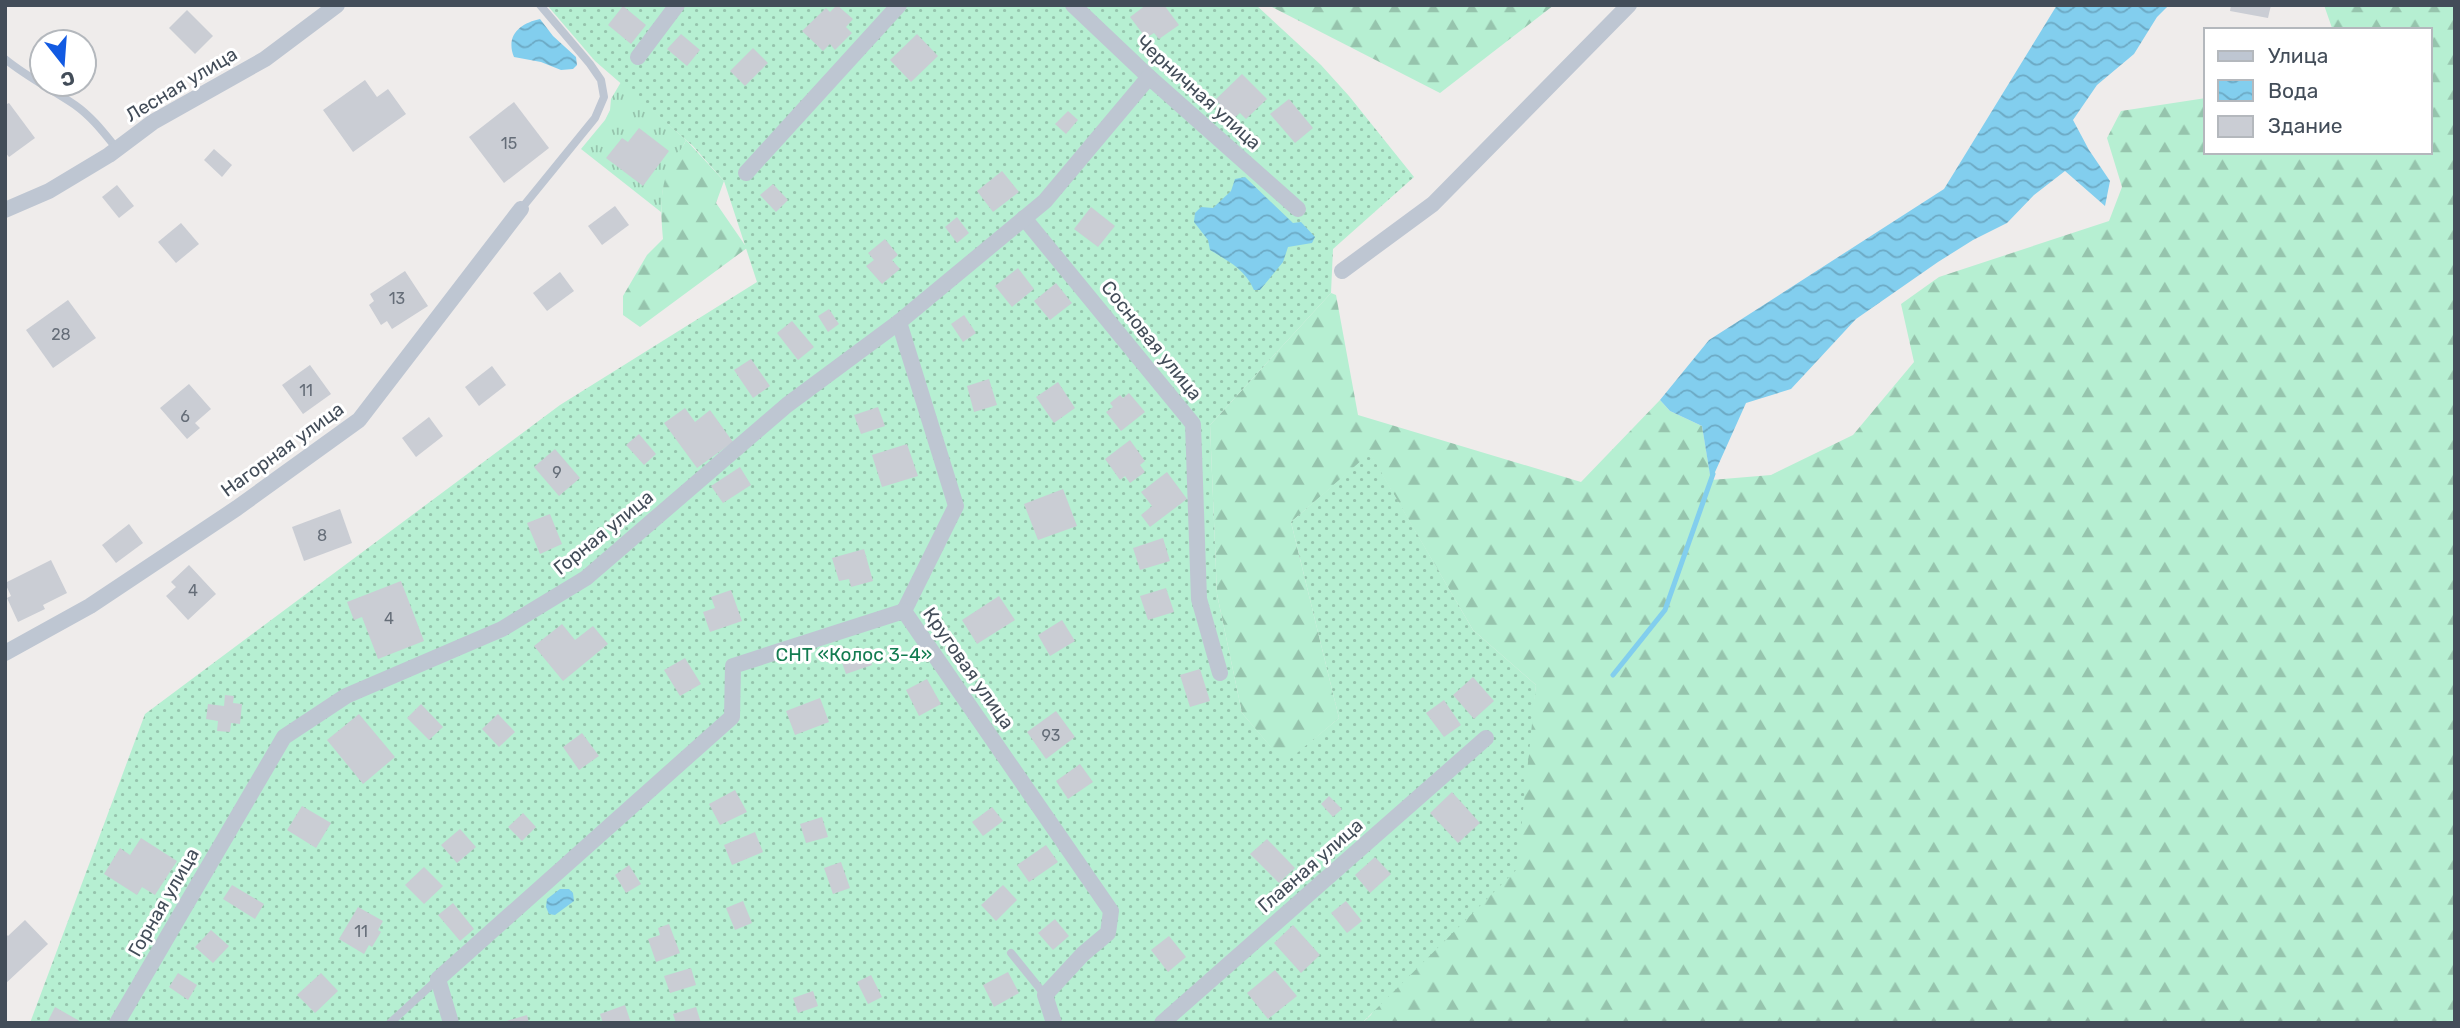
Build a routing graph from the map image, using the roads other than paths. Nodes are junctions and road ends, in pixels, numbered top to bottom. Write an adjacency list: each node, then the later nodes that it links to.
1 (337, 5): 10 (street, Лесная улица)
2 (540, 5): 12 (lane)
3 (677, 5): 7 (street)
4 (899, 5): 11 (street)
5 (1073, 5): 9 (street, Черничная улица)
6 (1629, 5): 16 (street)
7 (638, 57)
8 (5, 59): 10 (lane)
9 (1149, 77): 13 (street, Черничная улица); 15 (street, Горная улица)
10 (117, 149): 14 (street, Лесная улица)
11 (746, 173)
12 (521, 209): 19 (street, Нагорная улица)
13 (1298, 209)
14 (5, 210)
15 (1024, 218): 17 (street, Горная улица); 20 (street, Сосновая улица)
16 (1342, 271)
17 (899, 322): 18 (street); 25 (street, Горная улица)
18 (904, 611): 23 (street, Круговая улица); 24 (street, Круговая улица)
19 (5, 653)
20 (1220, 673)
21 (1486, 738): 29 (street, Главная улица)
22 (1011, 953): 24 (lane)
23 (438, 979): 26 (lane); 27 (street)
24 (1045, 995): 28 (street)
25 (117, 1023)
26 (390, 1023)
27 (451, 1023)
28 (1054, 1023)
29 (1162, 1023)

